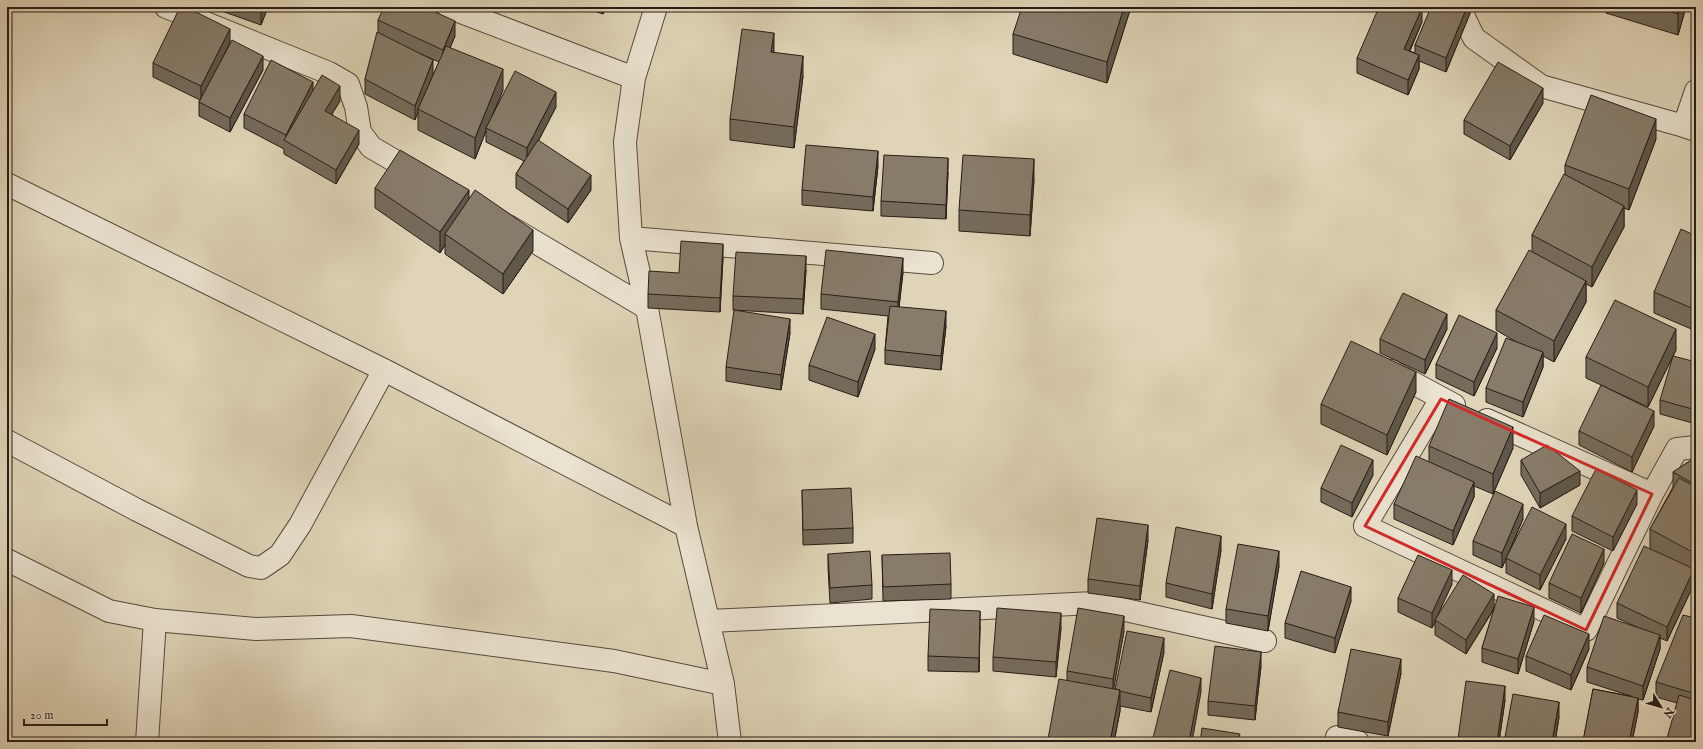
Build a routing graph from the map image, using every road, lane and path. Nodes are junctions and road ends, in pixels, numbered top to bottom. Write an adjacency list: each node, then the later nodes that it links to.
1 (166, 7): 8 (street)
2 (448, 7): 5 (street)
3 (656, 7): 5 (street)
4 (1459, 7): 7 (street)
5 (634, 78): 11 (street)
6 (1696, 91): 7 (street)
7 (1690, 128)
8 (433, 183)
9 (7, 184): 14 (street)
10 (489, 215): 13 (street)
11 (631, 238): 12 (street); 13 (street)
12 (932, 263)
13 (647, 308): 20 (street)
14 (384, 370): 17 (street); 20 (street)
15 (1390, 370): 16 (street)
16 (1441, 399): 19 (street); 19 (street)
17 (7, 441)
18 (1696, 447): 19 (street)
19 (1652, 494)
20 (686, 526): 23 (street)
21 (7, 560): 22 (street)
22 (155, 620): 25 (street); 26 (street)
23 (709, 621): 24 (street); 25 (street)
24 (1265, 641)
25 (723, 684): 27 (street)
26 (147, 742)
27 (730, 742)

